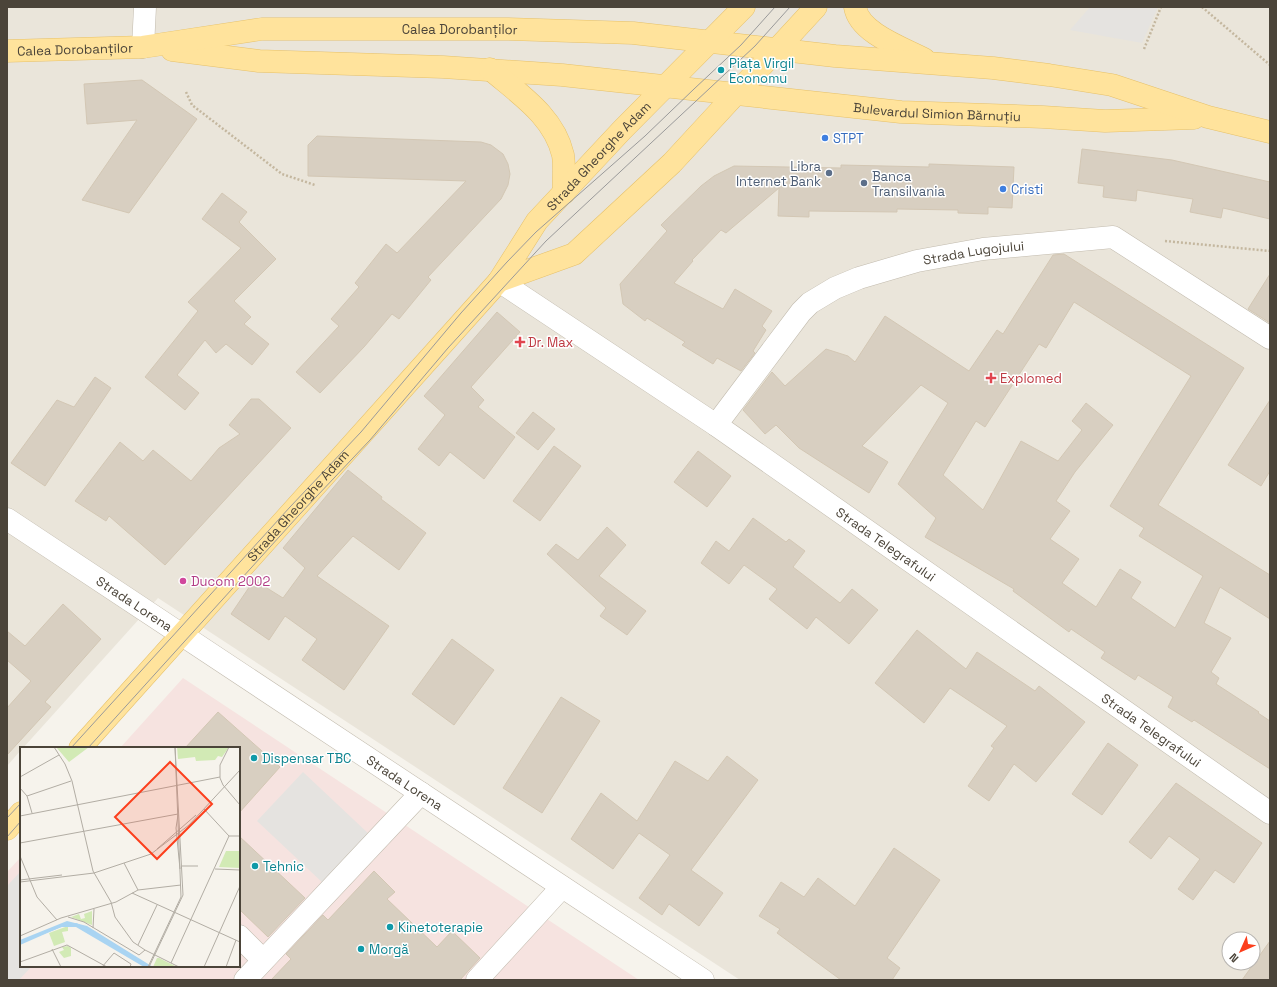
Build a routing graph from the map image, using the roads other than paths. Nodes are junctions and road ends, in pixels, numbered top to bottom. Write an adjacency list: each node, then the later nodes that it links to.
1 (145, 7): 6 (street)
2 (744, 7): 5 (main road, Strada Gheorghe Adam)
3 (816, 7): 7 (main road, Strada Gheorghe Adam)
4 (855, 7): 9 (main road)
5 (710, 41): 6 (main road, Calea Dorobanților); 7 (main road, Calea Dorobanților); 11 (main road, Strada Gheorghe Adam)
6 (143, 47): 8 (main road, Calea Dorobanților); 10 (main road, Calea Dorobanților)
7 (777, 49): 9 (main road, Bulevardul Simion Bărnuțiu); 12 (main road, Strada Gheorghe Adam)
8 (7, 51)
9 (934, 64): 13 (main road, Bulevardul Simion Bărnuțiu)
10 (490, 70): 11 (main road, Calea Dorobanților); 15 (main road)
11 (667, 86): 12 (main road, Bulevardul Simion Bărnuțiu); 15 (main road, Strada Gheorghe Adam)
12 (736, 93): 13 (main road, Bulevardul Simion Bărnuțiu); 16 (main road, Strada Gheorghe Adam)
13 (1208, 117): 14 (main road, Bulevardul Simion Bărnuțiu)
14 (1270, 132)
15 (564, 193): 16 (main road, Strada Gheorghe Adam)
16 (498, 281): 18 (street, Strada Telegrafului); 20 (main road, Strada Gheorghe Adam)
17 (1270, 338): 18 (street, Strada Lugojului)
18 (716, 425): 23 (street, Strada Telegrafului)
19 (7, 519): 20 (street, Strada Lorena)
20 (182, 636): 21 (main road, Strada Gheorghe Adam); 22 (street, Strada Lorena)
21 (81, 747)
22 (421, 793): 26 (street, Strada Lorena); 28 (street)
23 (1270, 813)
24 (20, 814): 25 (main road)
25 (7, 829)
26 (562, 886): 30 (street); 31 (street, Strada Lorena)
27 (240, 937): 28 (street)
28 (263, 960): 29 (street)
29 (245, 980)
30 (477, 980)
31 (703, 980)

